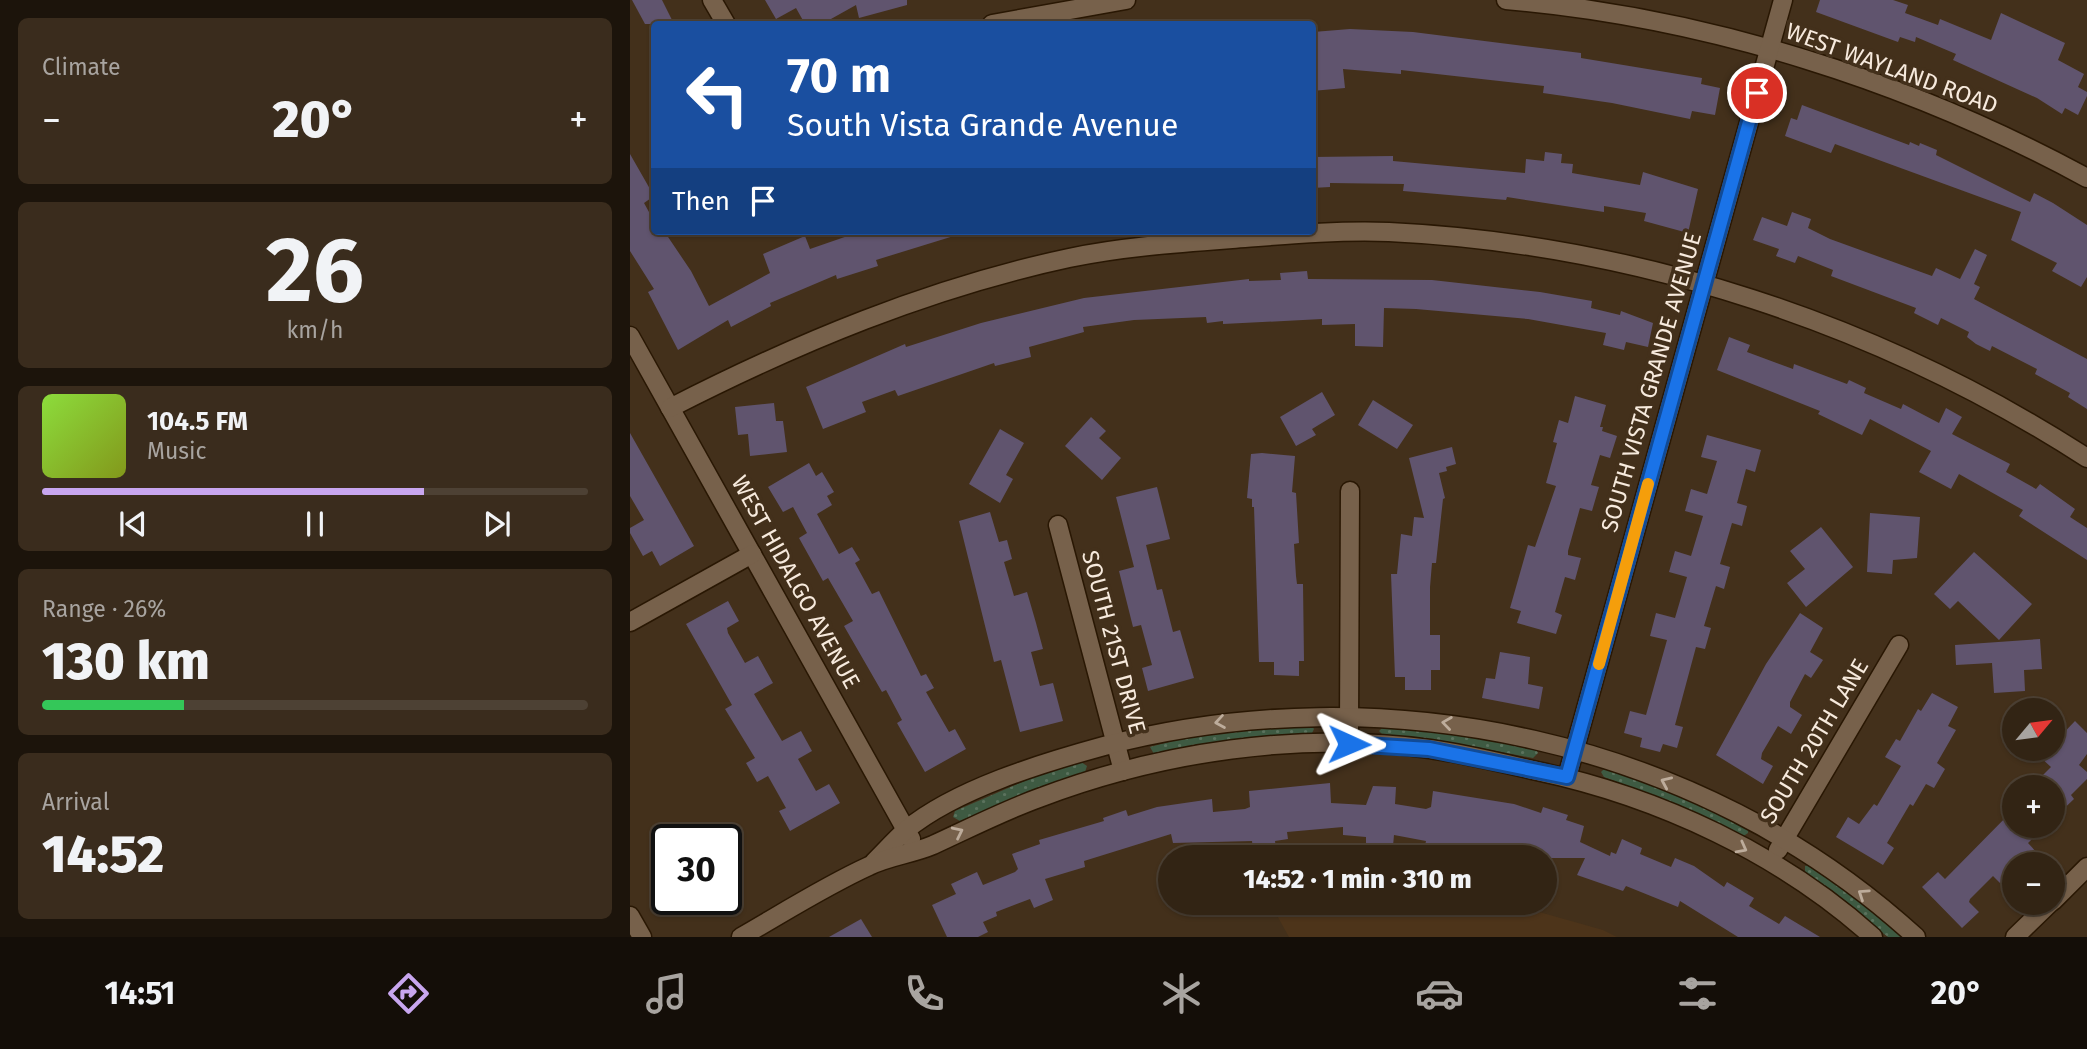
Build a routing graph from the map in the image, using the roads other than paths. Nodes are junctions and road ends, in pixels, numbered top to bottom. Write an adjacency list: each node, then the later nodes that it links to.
1 (712, 0): 5 (street)
2 (1126, 0): 6 (street)
3 (1506, 0): 7 (street, WEST WAYLAND ROAD)
4 (1783, 0): 7 (street, SOUTH VISTA GRANDE AVENUE)
5 (724, 21)
6 (1009, 21)
7 (1769, 49): 8 (street, WEST WAYLAND ROAD); 11 (street, SOUTH VISTA GRANDE AVENUE)
8 (2087, 177)
9 (1316, 234): 11 (street)
10 (1290, 235): 13 (street)
11 (1704, 285): 14 (street); 23 (street, SOUTH VISTA GRANDE AVENUE)
12 (630, 336): 13 (street, WEST HIDALGO AVENUE)
13 (670, 408): 17 (street, WEST HIDALGO AVENUE)
14 (2087, 458)
15 (1350, 491): 20 (street)
16 (1058, 525): 21 (street, SOUTH 21ST DRIVE)
17 (752, 554): 18 (street); 26 (street, WEST HIDALGO AVENUE)
18 (630, 622)
19 (1899, 645): 27 (street, SOUTH 20TH LANE)
20 (1349, 718): 21 (street, one-way to 21); 22 (street); 23 (street, one-way to 20)
21 (1116, 743): 24 (street, SOUTH 21ST DRIVE); 26 (street)
22 (1349, 744): 24 (street); 25 (street)
23 (1575, 750): 25 (street, SOUTH VISTA GRANDE AVENUE); 27 (street, one-way to 23)
24 (1123, 771): 28 (street, one-way to 24)
25 (1567, 777): 29 (street, one-way to 29)
26 (907, 830): 28 (street, WEST HIDALGO AVENUE); 30 (street)
27 (1784, 840): 29 (street, SOUTH 20TH LANE); 38 (street, one-way to 27)
28 (918, 851): 30 (street)
29 (1771, 863): 37 (street)
30 (871, 864): 36 (street)
31 (2087, 867): 32 (street)
32 (2065, 889)
33 (2038, 915): 39 (street)
34 (630, 916): 35 (street)
35 (642, 937)
36 (741, 937)
37 (1873, 937)
38 (1916, 937)
39 (2015, 937)

